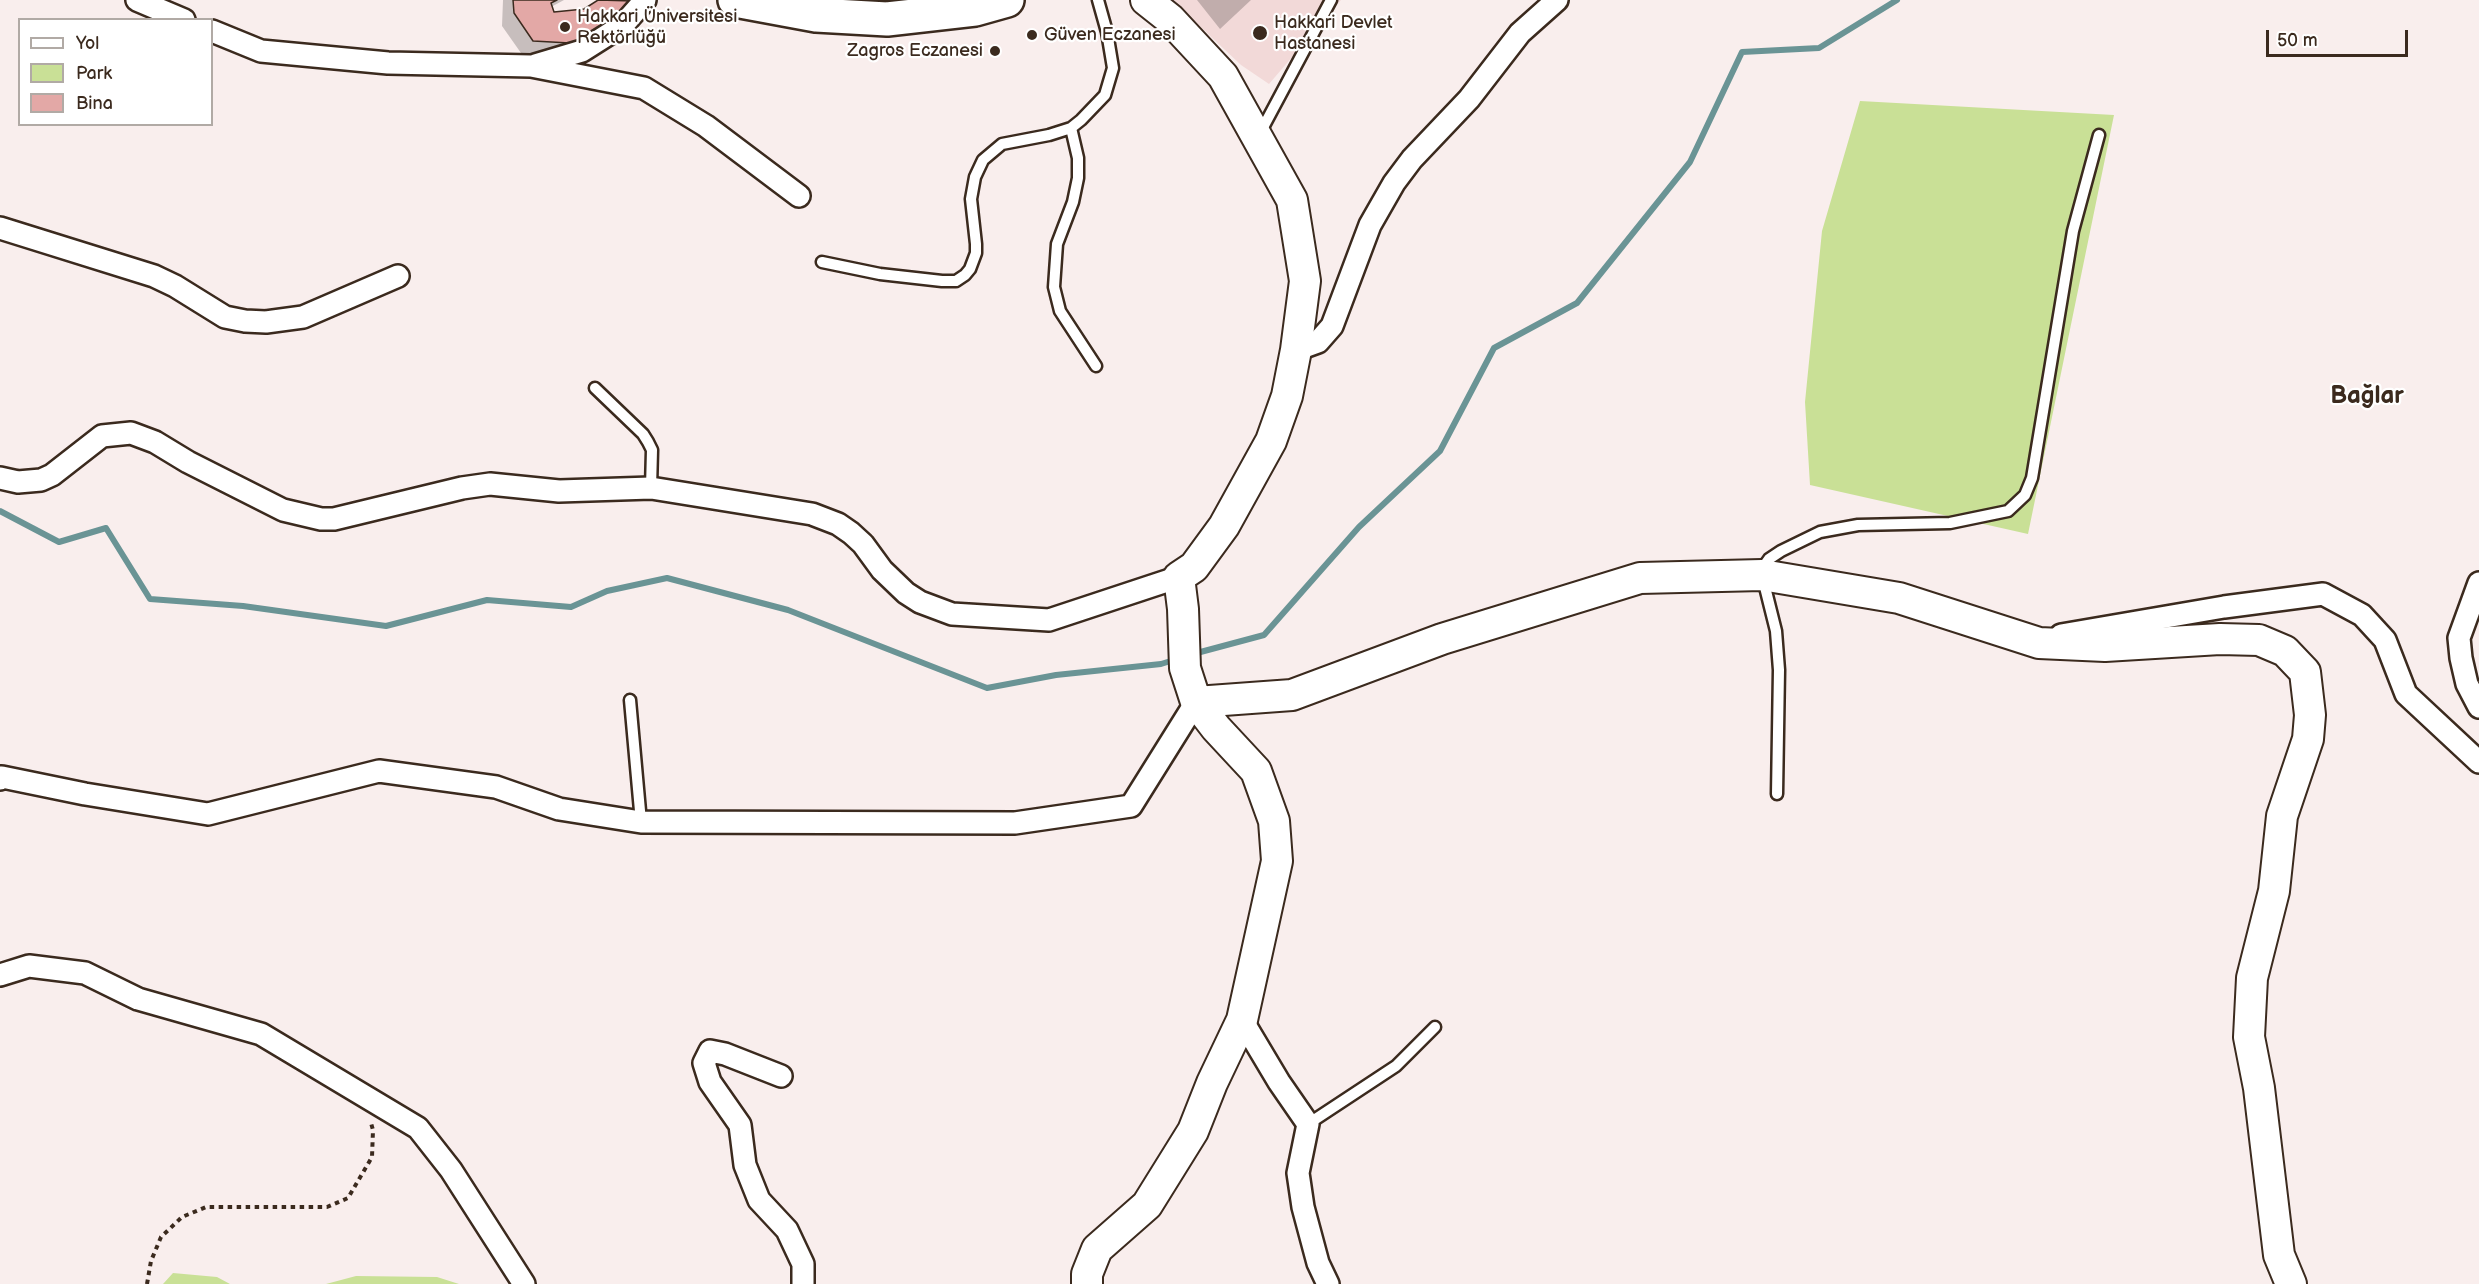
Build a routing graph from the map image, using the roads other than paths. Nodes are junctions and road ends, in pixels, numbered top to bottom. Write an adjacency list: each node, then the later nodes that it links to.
1 (137, 0): 9 (street)
2 (645, 0): 12 (street)
3 (735, 0): 4 (main road)
4 (1007, 0)
5 (1098, 0): 13 (lane)
6 (1146, 0): 15 (street)
7 (1331, 0): 15 (lane)
8 (1557, 0): 20 (street)
9 (163, 6): 10 (street)
10 (181, 18)
11 (213, 31): 12 (street)
12 (531, 66): 16 (street)
13 (1071, 128): 18 (lane); 21 (lane)
14 (2098, 135): 25 (lane)
15 (1257, 138): 20 (street)
16 (799, 196)
17 (0, 228): 19 (street)
18 (822, 262)
19 (399, 276)
20 (1296, 350): 26 (street)
21 (1096, 366)
22 (595, 388): 24 (lane)
23 (0, 478): 24 (street)
24 (651, 488): 26 (street)
25 (1762, 575): 28 (street); 30 (street); 34 (lane)
26 (1179, 577): 30 (street)
27 (2479, 583): 31 (street)
28 (2031, 640): 32 (street); 45 (street)
29 (630, 700): 35 (lane)
30 (1196, 702): 35 (street); 37 (street)
31 (2479, 707)
32 (2479, 762)
33 (0, 779): 35 (street)
34 (1777, 794)
35 (641, 822)
36 (0, 975): 41 (street)
37 (1242, 1020): 40 (street); 43 (street)
38 (1435, 1027): 40 (lane)
39 (781, 1076): 42 (street)
40 (1308, 1124): 44 (street)
41 (524, 1284)
42 (803, 1284)
43 (1087, 1284)
44 (1328, 1284)
45 (2290, 1284)

